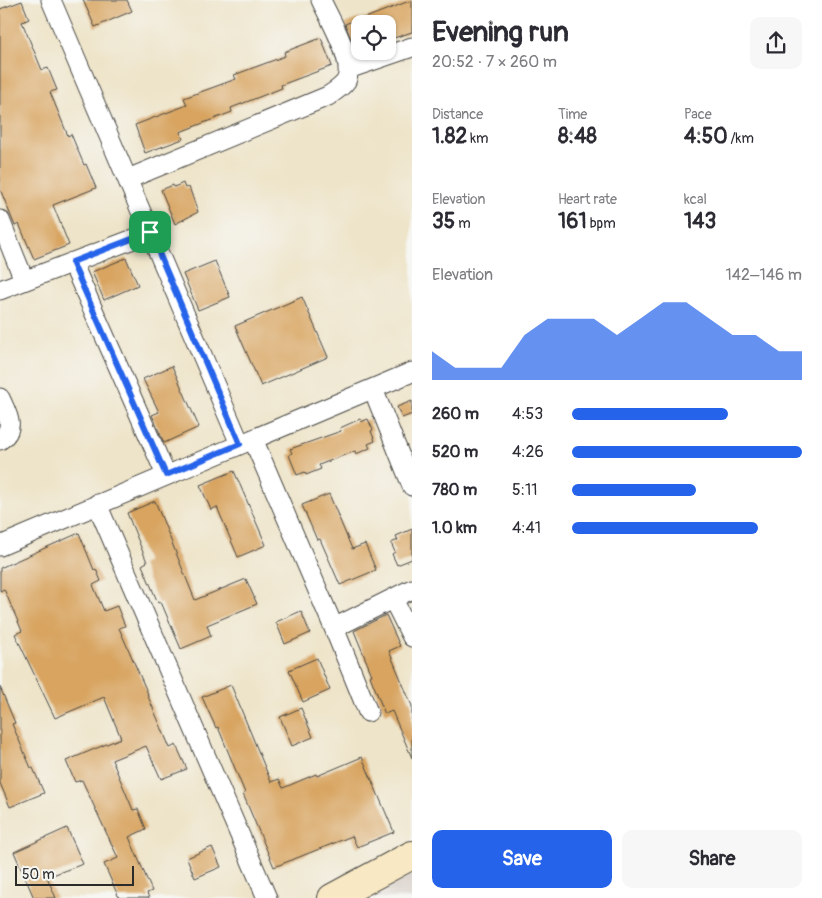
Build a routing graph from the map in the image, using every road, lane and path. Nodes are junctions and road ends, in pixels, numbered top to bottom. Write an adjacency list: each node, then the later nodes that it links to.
1 (50, 0): 5 (street)
2 (321, 0): 4 (street)
3 (412, 47): 4 (street)
4 (348, 70): 5 (street)
5 (128, 179): 7 (street)
6 (0, 220): 9 (street)
7 (150, 232): 8 (street); 15 (street)
8 (72, 262): 9 (street); 16 (street)
9 (24, 280): 10 (street)
10 (0, 290)
11 (412, 372): 12 (street)
12 (373, 389): 15 (street); 17 (street)
13 (0, 398): 14 (street)
14 (0, 440)
15 (246, 441): 16 (street); 22 (street)
16 (166, 475): 18 (street)
17 (412, 486)
18 (97, 504): 19 (street); 26 (street)
19 (0, 546)
20 (412, 589): 21 (street)
21 (393, 599): 22 (street); 23 (street)
22 (334, 628): 24 (street)
23 (412, 637)
24 (368, 712)
25 (412, 855): 27 (main road)
26 (267, 898)
27 (332, 898)

